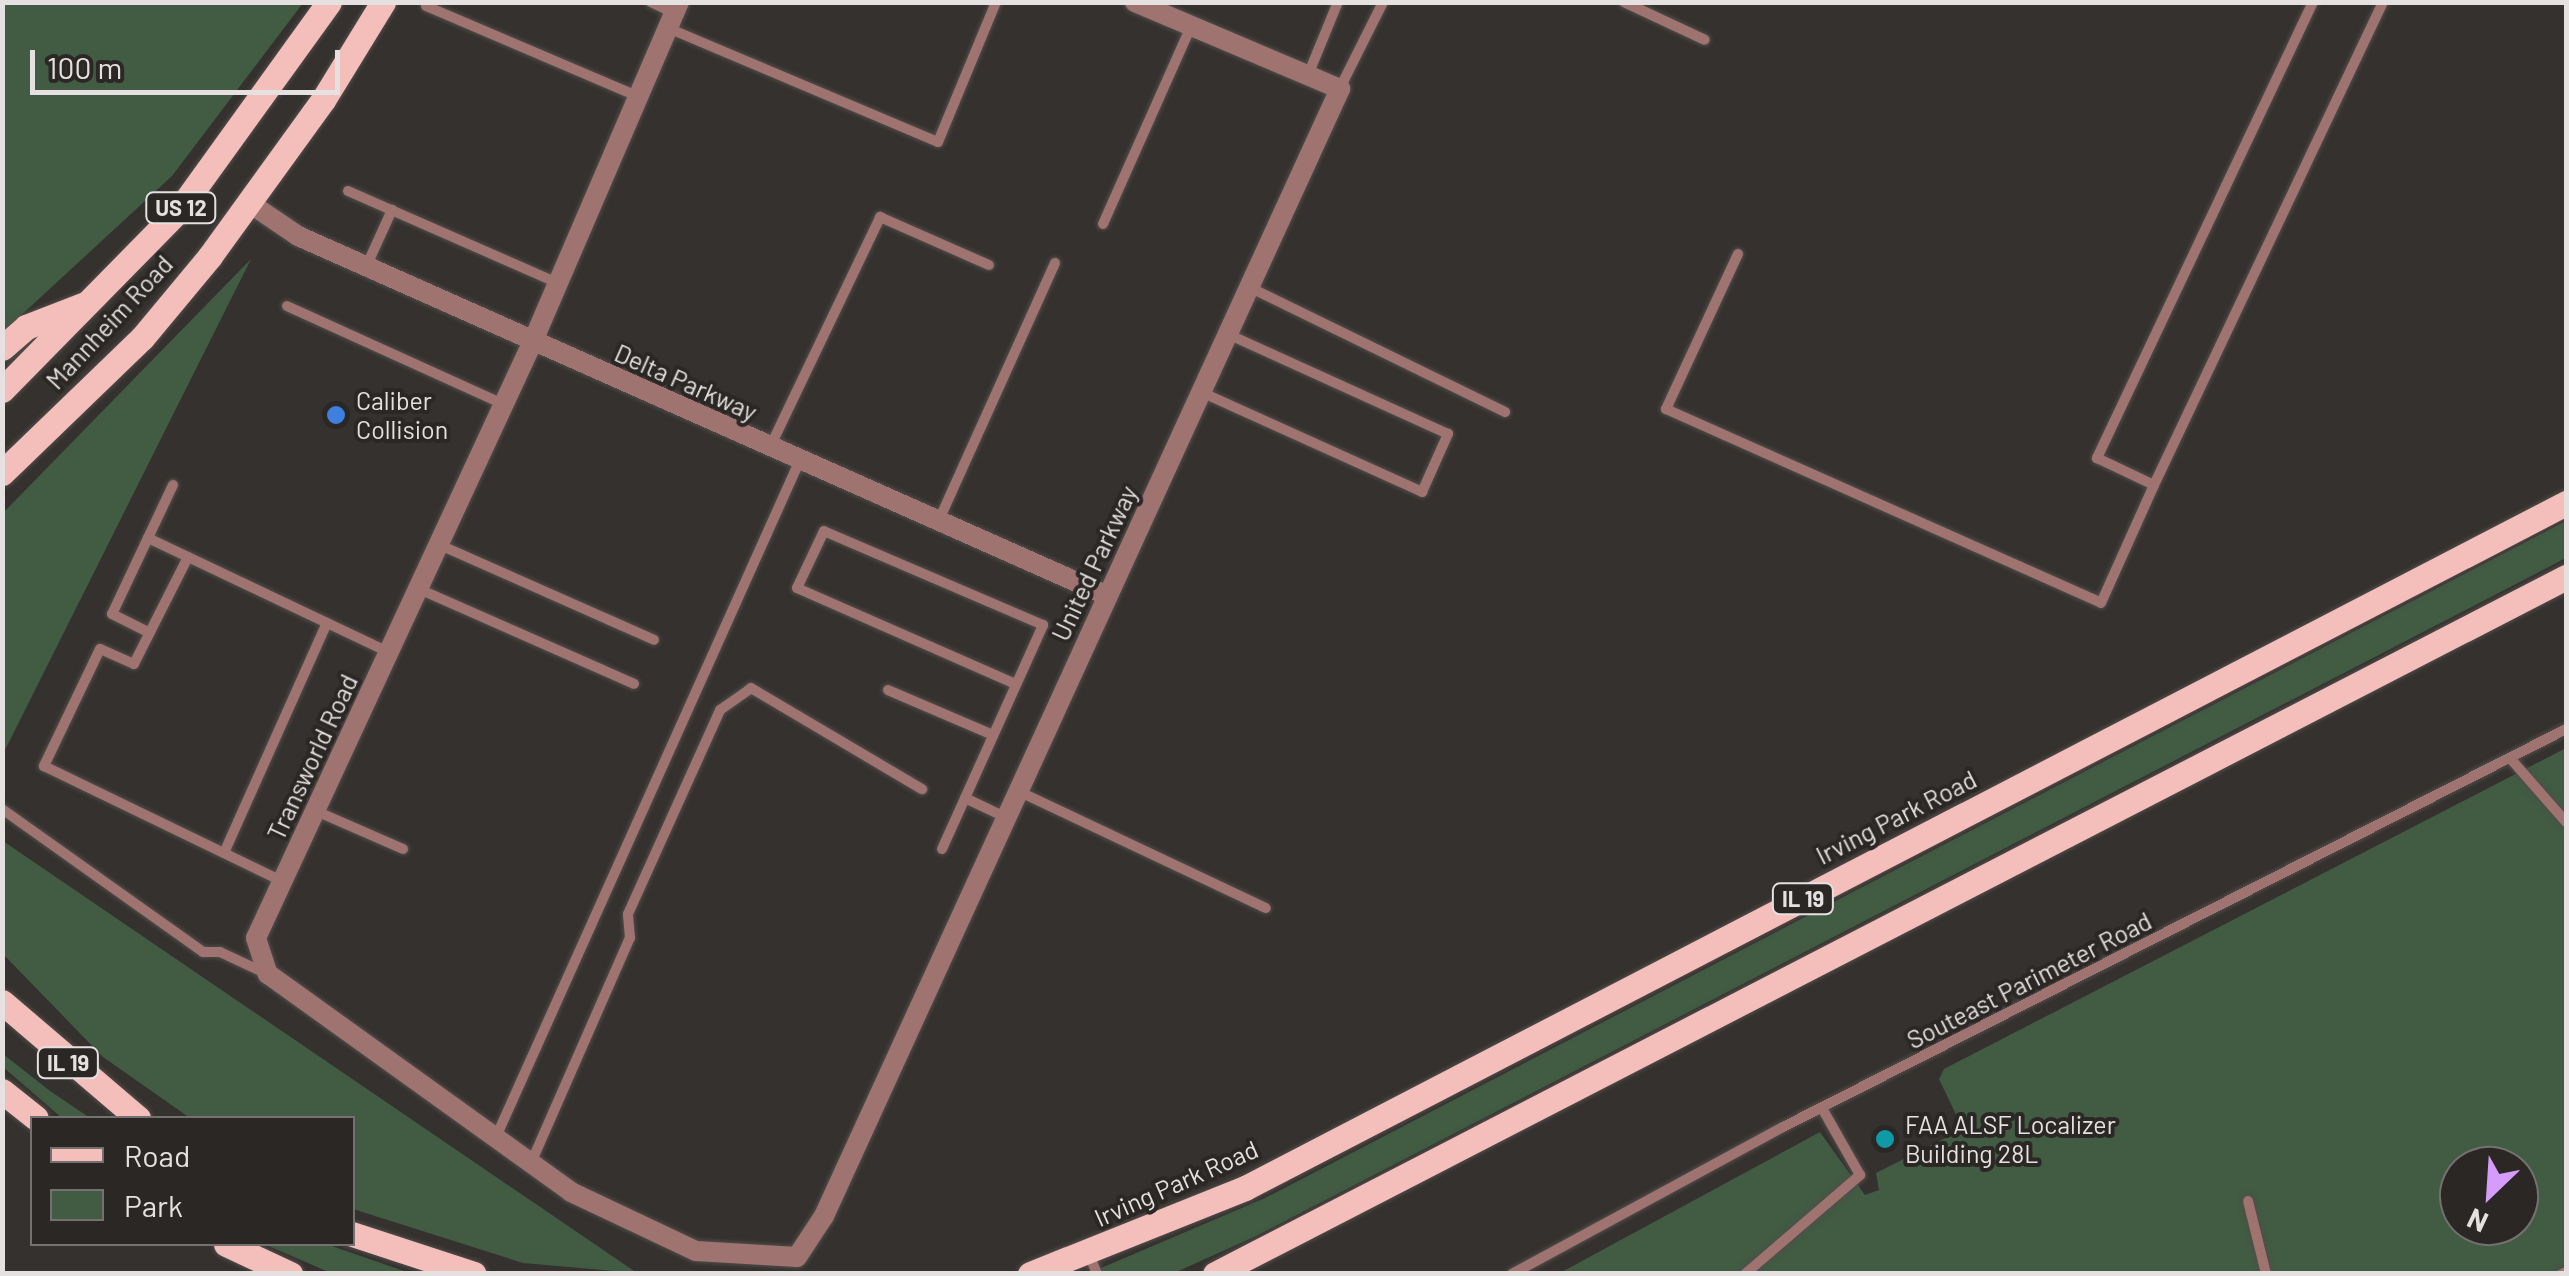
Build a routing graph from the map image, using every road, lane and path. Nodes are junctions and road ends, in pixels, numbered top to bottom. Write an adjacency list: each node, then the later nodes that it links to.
1 (329, 2): 28 (main road, Mannheim Road / US 12)
2 (383, 2): 19 (main road, Mannheim Road / US 12)
3 (651, 2): 12 (lane)
4 (996, 2): 12 (lane)
5 (1135, 2): 13 (street)
6 (1338, 2): 15 (lane)
7 (1383, 2): 16 (lane)
8 (1624, 2): 14 (lane)
9 (2313, 2): 41 (lane)
10 (2384, 2): 41 (lane)
11 (426, 6): 17 (lane)
12 (674, 15): 17 (street, Transworld Road)
13 (1191, 26): 15 (street); 21 (lane)
14 (1705, 40)
15 (1307, 76): 16 (street)
16 (1340, 89): 27 (street, United Parkway)
17 (638, 97): 26 (street, Transworld Road)
18 (348, 191): 20 (lane)
19 (251, 204): 25 (street, Delta Parkway); 39 (main road, Mannheim Road / US 12)
20 (392, 210): 25 (lane); 26 (lane)
21 (1104, 224)
22 (1738, 254): 41 (lane)
23 (1054, 263): 43 (lane)
24 (989, 264): 37 (lane)
25 (366, 266): 31 (street, Delta Parkway)
26 (558, 282): 31 (street, Transworld Road)
27 (1248, 287): 30 (street, United Parkway); 36 (lane)
28 (99, 298): 32 (main road); 33 (main road, Mannheim Road / US 12)
29 (287, 306): 35 (lane)
30 (1227, 333): 34 (street, United Parkway); 34 (lane)
31 (533, 341): 35 (street, Transworld Road); 37 (street, Delta Parkway)
32 (2, 348)
33 (2, 390)
34 (1200, 392): 49 (street, United Parkway)
35 (504, 404): 45 (street, Transworld Road)
36 (1505, 412)
37 (771, 446): 38 (street, Delta Parkway)
38 (800, 460): 43 (street, Delta Parkway); 78 (lane)
39 (2, 473)
40 (173, 484): 44 (lane)
41 (2154, 485)
42 (2566, 504): 83 (main road, Irving Park Road / IL 19)
43 (939, 521): 49 (street, Delta Parkway)
44 (148, 538): 46 (lane); 51 (lane)
45 (439, 544): 48 (street, Transworld Road); 52 (lane)
46 (188, 558): 50 (lane); 51 (lane)
47 (2566, 577): 87 (main road, IL 19)
48 (418, 588): 53 (street, Transworld Road); 54 (lane)
49 (1106, 595): 61 (street, United Parkway)
50 (327, 623): 53 (lane); 69 (lane)
51 (150, 633): 69 (lane)
52 (654, 640)
53 (388, 652): 64 (street, Transworld Road)
54 (634, 684)
55 (1016, 684): 55 (lane); 58 (lane)
56 (888, 690): 58 (lane)
57 (2566, 728): 59 (lane, Souteast Parimeter Road)
58 (993, 734): 62 (lane)
59 (2510, 758): 66 (lane); 75 (lane, Souteast Parimeter Road)
60 (922, 790): 79 (lane)
61 (1017, 791): 65 (street, United Parkway); 71 (lane)
62 (964, 798): 65 (lane); 67 (lane)
63 (2, 809): 72 (lane)
64 (315, 810): 68 (lane); 70 (street, Transworld Road)
65 (1005, 817): 79 (street, United Parkway)
66 (2566, 822)
67 (942, 849)
68 (403, 850)
69 (224, 853): 70 (lane)
70 (282, 881): 72 (street, Transworld Road)
71 (1266, 908)
72 (268, 974): 78 (street)
73 (2, 1002): 77 (main road, IL 19)
74 (2, 1091): 76 (main road, IL 19)
75 (1822, 1108): 88 (lane, Souteast Parimeter Road); 89 (lane)
76 (33, 1116)
77 (136, 1116)
78 (496, 1137): 79 (street)
79 (531, 1163)
80 (2248, 1201): 90 (lane)
81 (355, 1235): 85 (main road)
82 (230, 1246): 84 (main road)
83 (1093, 1264): 86 (main road, Irving Park Road / IL 19)
84 (290, 1274)
85 (474, 1274)
86 (1030, 1274)
87 (1216, 1274)
88 (1512, 1274)
89 (1745, 1274)
90 (2266, 1274)

